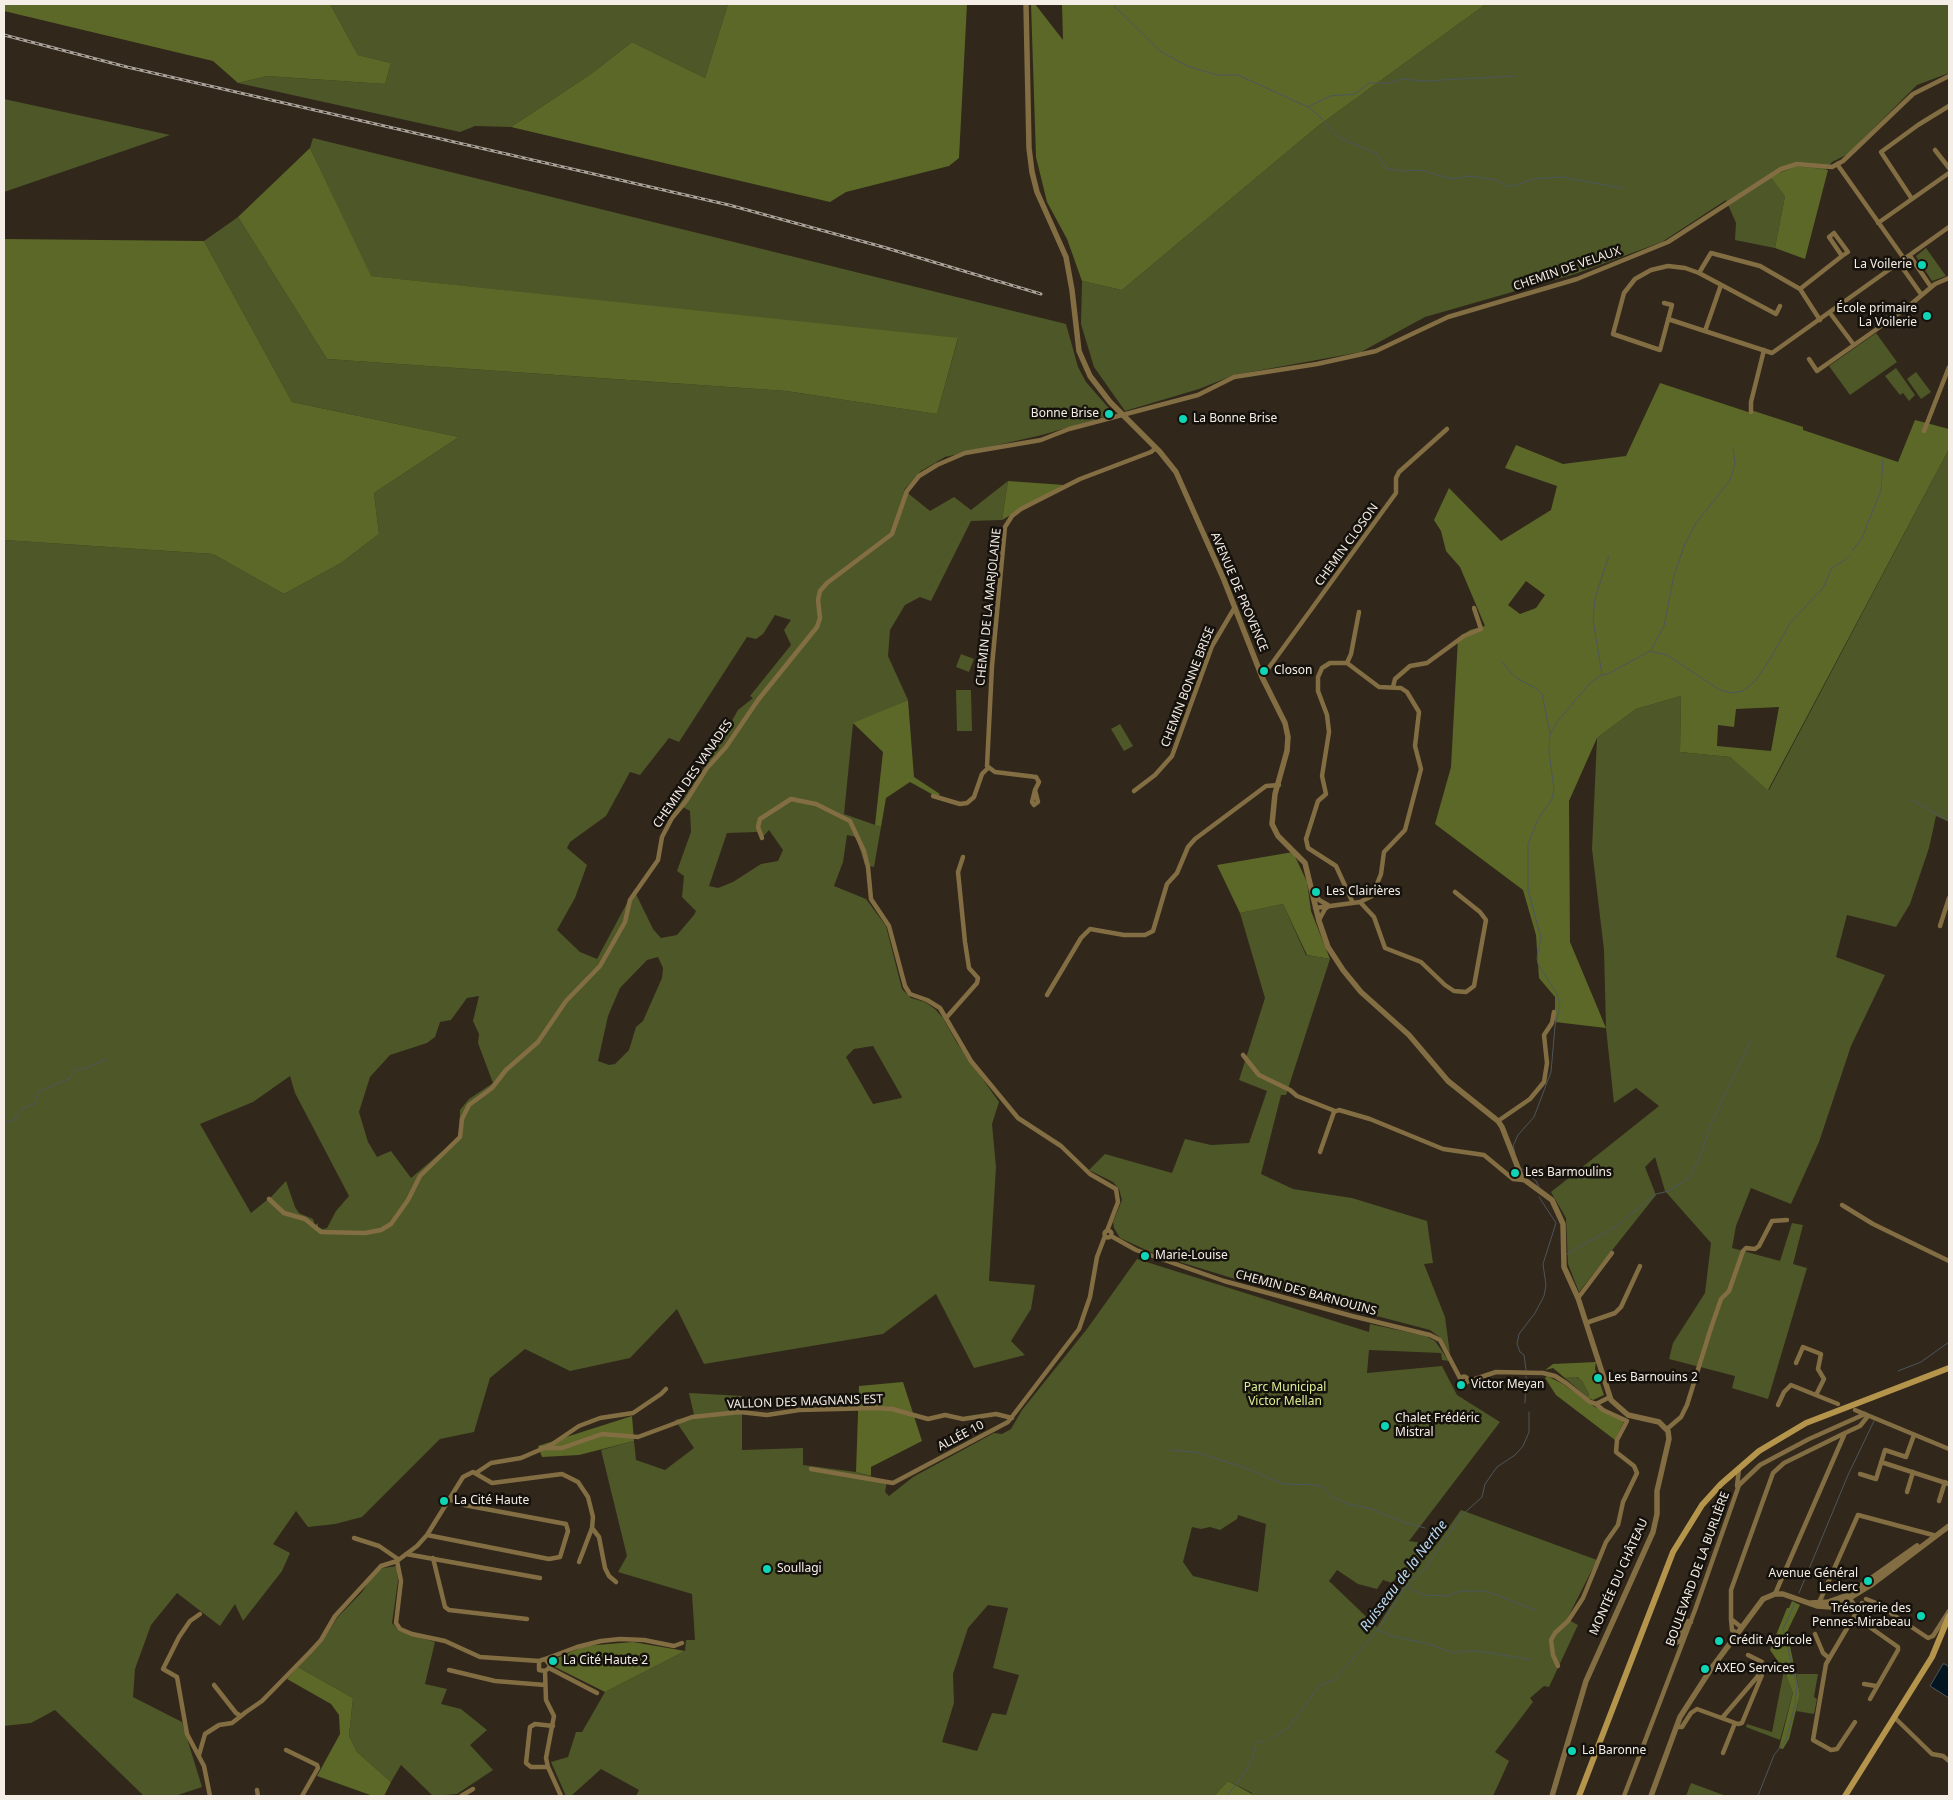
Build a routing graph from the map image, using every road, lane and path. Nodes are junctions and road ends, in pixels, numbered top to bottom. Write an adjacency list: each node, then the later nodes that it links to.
1 (1026, 4): 32 (street, AVENUE DE PROVENCE)
2 (1949, 76): 5 (street)
3 (1949, 106): 8 (street)
4 (1935, 150): 6 (street)
5 (1837, 164): 9 (street); 32 (street, CHEMIN DE VELAUX)
6 (1949, 168)
7 (1949, 173): 8 (street)
8 (1912, 199): 9 (street)
9 (1878, 223): 13 (street)
10 (1949, 227): 12 (street)
11 (1842, 256): 11 (street); 19 (street)
12 (1910, 256): 13 (street); 18 (street)
13 (1905, 260): 14 (street)
14 (1899, 263): 20 (street); 23 (street)
15 (1699, 273): 17 (street); 19 (street); 24 (street)
16 (1949, 278): 18 (street)
17 (1721, 285): 22 (street); 26 (street)
18 (1931, 287): 20 (street)
19 (1800, 289): 25 (street)
20 (1921, 294): 27 (street)
21 (1664, 303): 24 (street)
22 (1780, 306)
23 (1830, 313): 25 (street); 27 (street)
24 (1668, 319): 26 (street)
25 (1820, 320): 28 (street)
26 (1705, 331): 28 (street)
27 (1854, 345): 29 (street)
28 (1764, 350): 31 (street)
29 (1809, 359)
30 (1949, 367): 34 (street)
31 (1751, 412)
32 (1122, 415): 35 (street, AVENUE DE PROVENCE); 66 (street, CHEMIN DES VANADES)
33 (1446, 429): 40 (street, CHEMIN CLOSON)
34 (1924, 431)
35 (1156, 448): 36 (street, AVENUE DE PROVENCE); 42 (street, CHEMIN DE LA MARJOLAINE)
36 (1235, 606): 40 (street, AVENUE DE PROVENCE); 45 (street, CHEMIN BONNE BRISE)
37 (1474, 608): 41 (street)
38 (1359, 612): 39 (street)
39 (1347, 663): 41 (street); 52 (street)
40 (1262, 678): 43 (street, AVENUE DE PROVENCE)
41 (1393, 687): 53 (street)
42 (988, 768): 44 (street); 46 (street)
43 (1278, 785): 49 (street, AVENUE DE PROVENCE); 58 (street)
44 (1036, 790)
45 (1134, 791)
46 (933, 796)
47 (762, 838): 60 (street)
48 (963, 857): 60 (street)
49 (1312, 888): 54 (street); 55 (street, AVENUE DE PROVENCE)
50 (1455, 892): 53 (street)
51 (1949, 898): 57 (street)
52 (1352, 901): 53 (street); 54 (street)
53 (1360, 902)
54 (1330, 906): 55 (street); 56 (street)
55 (1315, 908): 56 (street, AVENUE DE PROVENCE)
56 (1319, 921): 63 (street, AVENUE DE PROVENCE)
57 (1940, 926)
58 (1047, 995)
59 (1554, 1012): 63 (street)
60 (946, 1018): 69 (street)
61 (1243, 1055): 62 (street)
62 (1335, 1111): 64 (street); 65 (street)
63 (1498, 1121): 65 (street, AVENUE DE PROVENCE)
64 (1320, 1152)
65 (1524, 1180): 73 (street)
66 (269, 1199)
67 (1842, 1205): 71 (street)
68 (1787, 1220): 86 (street)
69 (1108, 1236): 80 (street, CHEMIN DES BARNOUINS); 85 (street, ALLÉE 10)
70 (1612, 1253): 73 (street)
71 (1949, 1261)
72 (1640, 1266): 74 (street)
73 (1578, 1298): 74 (street)
74 (1586, 1323): 79 (street)
75 (1796, 1363): 78 (street)
76 (1949, 1368): 93 (main road)
77 (666, 1388): 89 (street)
78 (1816, 1395): 81 (street); 82 (street)
79 (1610, 1397): 80 (street); 86 (street)
80 (1596, 1404): 138 (street, CHEMIN DES BARNOUINS)
81 (1838, 1404)
82 (1778, 1405)
83 (1854, 1410): 84 (street)
84 (1866, 1415): 87 (street); 88 (street); 100 (street, BOULEVARD DE LA BURLIÈRE)
85 (1012, 1418): 89 (street, VALLON DES MAGNANS EST); 94 (street, ALLÉE 10)
86 (1666, 1429): 167 (street, MONTÉE DU CHÂTEAU)
87 (1846, 1433): 117 (street); 128 (street)
88 (1914, 1435): 90 (street); 91 (street)
89 (541, 1448): 97 (street)
90 (1949, 1449)
91 (1906, 1458): 92 (street); 95 (street)
92 (1881, 1462): 95 (street); 98 (street)
93 (1739, 1466): 100 (street); 168 (main road)
94 (811, 1469)
95 (1902, 1469): 96 (street)
96 (1913, 1472): 99 (street); 101 (street)
97 (476, 1473): 102 (street); 106 (street)
98 (1860, 1474)
99 (1947, 1483): 103 (street)
100 (1736, 1492): 129 (street, BOULEVARD DE LA BURLIÈRE)
101 (1907, 1492)
102 (448, 1499): 107 (street); 107 (street)
103 (1939, 1501)
104 (1949, 1522): 108 (street)
105 (1949, 1526): 116 (street)
106 (592, 1528): 113 (street); 115 (street)
107 (427, 1535): 110 (street)
108 (1933, 1535): 116 (street); 120 (street)
109 (354, 1538): 112 (street)
110 (406, 1554): 111 (street); 112 (street)
111 (433, 1558): 114 (street); 127 (street)
112 (397, 1560): 137 (street); 148 (street)
113 (579, 1562)
114 (540, 1578)
115 (616, 1582)
116 (1860, 1589): 118 (street); 119 (street)
117 (1775, 1594): 120 (street); 130 (street)
118 (1848, 1597): 120 (street); 121 (street)
119 (1864, 1601): 121 (street); 122 (street); 125 (street)
120 (1818, 1604)
121 (1855, 1606): 125 (street)
122 (1949, 1611)
123 (200, 1614): 157 (street)
124 (1683, 1614): 129 (street)
125 (1855, 1615): 135 (street); 145 (street)
126 (1949, 1616): 150 (main road)
127 (527, 1619)
128 (1731, 1619): 130 (street); 131 (street)
129 (1691, 1622): 169 (street, BOULEVARD DE LA BURLIÈRE)
130 (1741, 1627): 131 (street)
131 (1737, 1633): 154 (street)
132 (1815, 1634): 135 (street)
133 (682, 1643): 136 (street)
134 (1748, 1655): 149 (street)
135 (1829, 1658): 151 (street)
136 (545, 1659): 137 (street); 140 (street)
137 (539, 1661): 140 (street)
138 (1558, 1666)
139 (449, 1670): 144 (street)
140 (547, 1670): 144 (street); 146 (street)
141 (1762, 1674): 152 (street)
142 (1864, 1684): 145 (street)
143 (214, 1685): 148 (street)
144 (545, 1685): 153 (street)
145 (1876, 1686): 147 (street)
146 (598, 1693)
147 (1870, 1699)
148 (241, 1716): 157 (street)
149 (1722, 1718): 152 (street); 154 (street)
150 (1895, 1718): 158 (street); 171 (main road)
151 (1855, 1722)
152 (1736, 1723): 156 (street)
153 (553, 1726): 159 (street); 159 (street)
154 (1676, 1727): 170 (street)
155 (286, 1750): 164 (street)
156 (1723, 1753)
157 (199, 1754): 162 (street)
158 (1949, 1761)
159 (548, 1767): 166 (street)
160 (473, 1789): 165 (street)
161 (256, 1790): 163 (street)
162 (210, 1796)
163 (258, 1796)
164 (302, 1796)
165 (461, 1796)
166 (561, 1796)
167 (1552, 1796)
168 (1577, 1796)
169 (1624, 1796)
170 (1651, 1796)
171 (1845, 1796)

